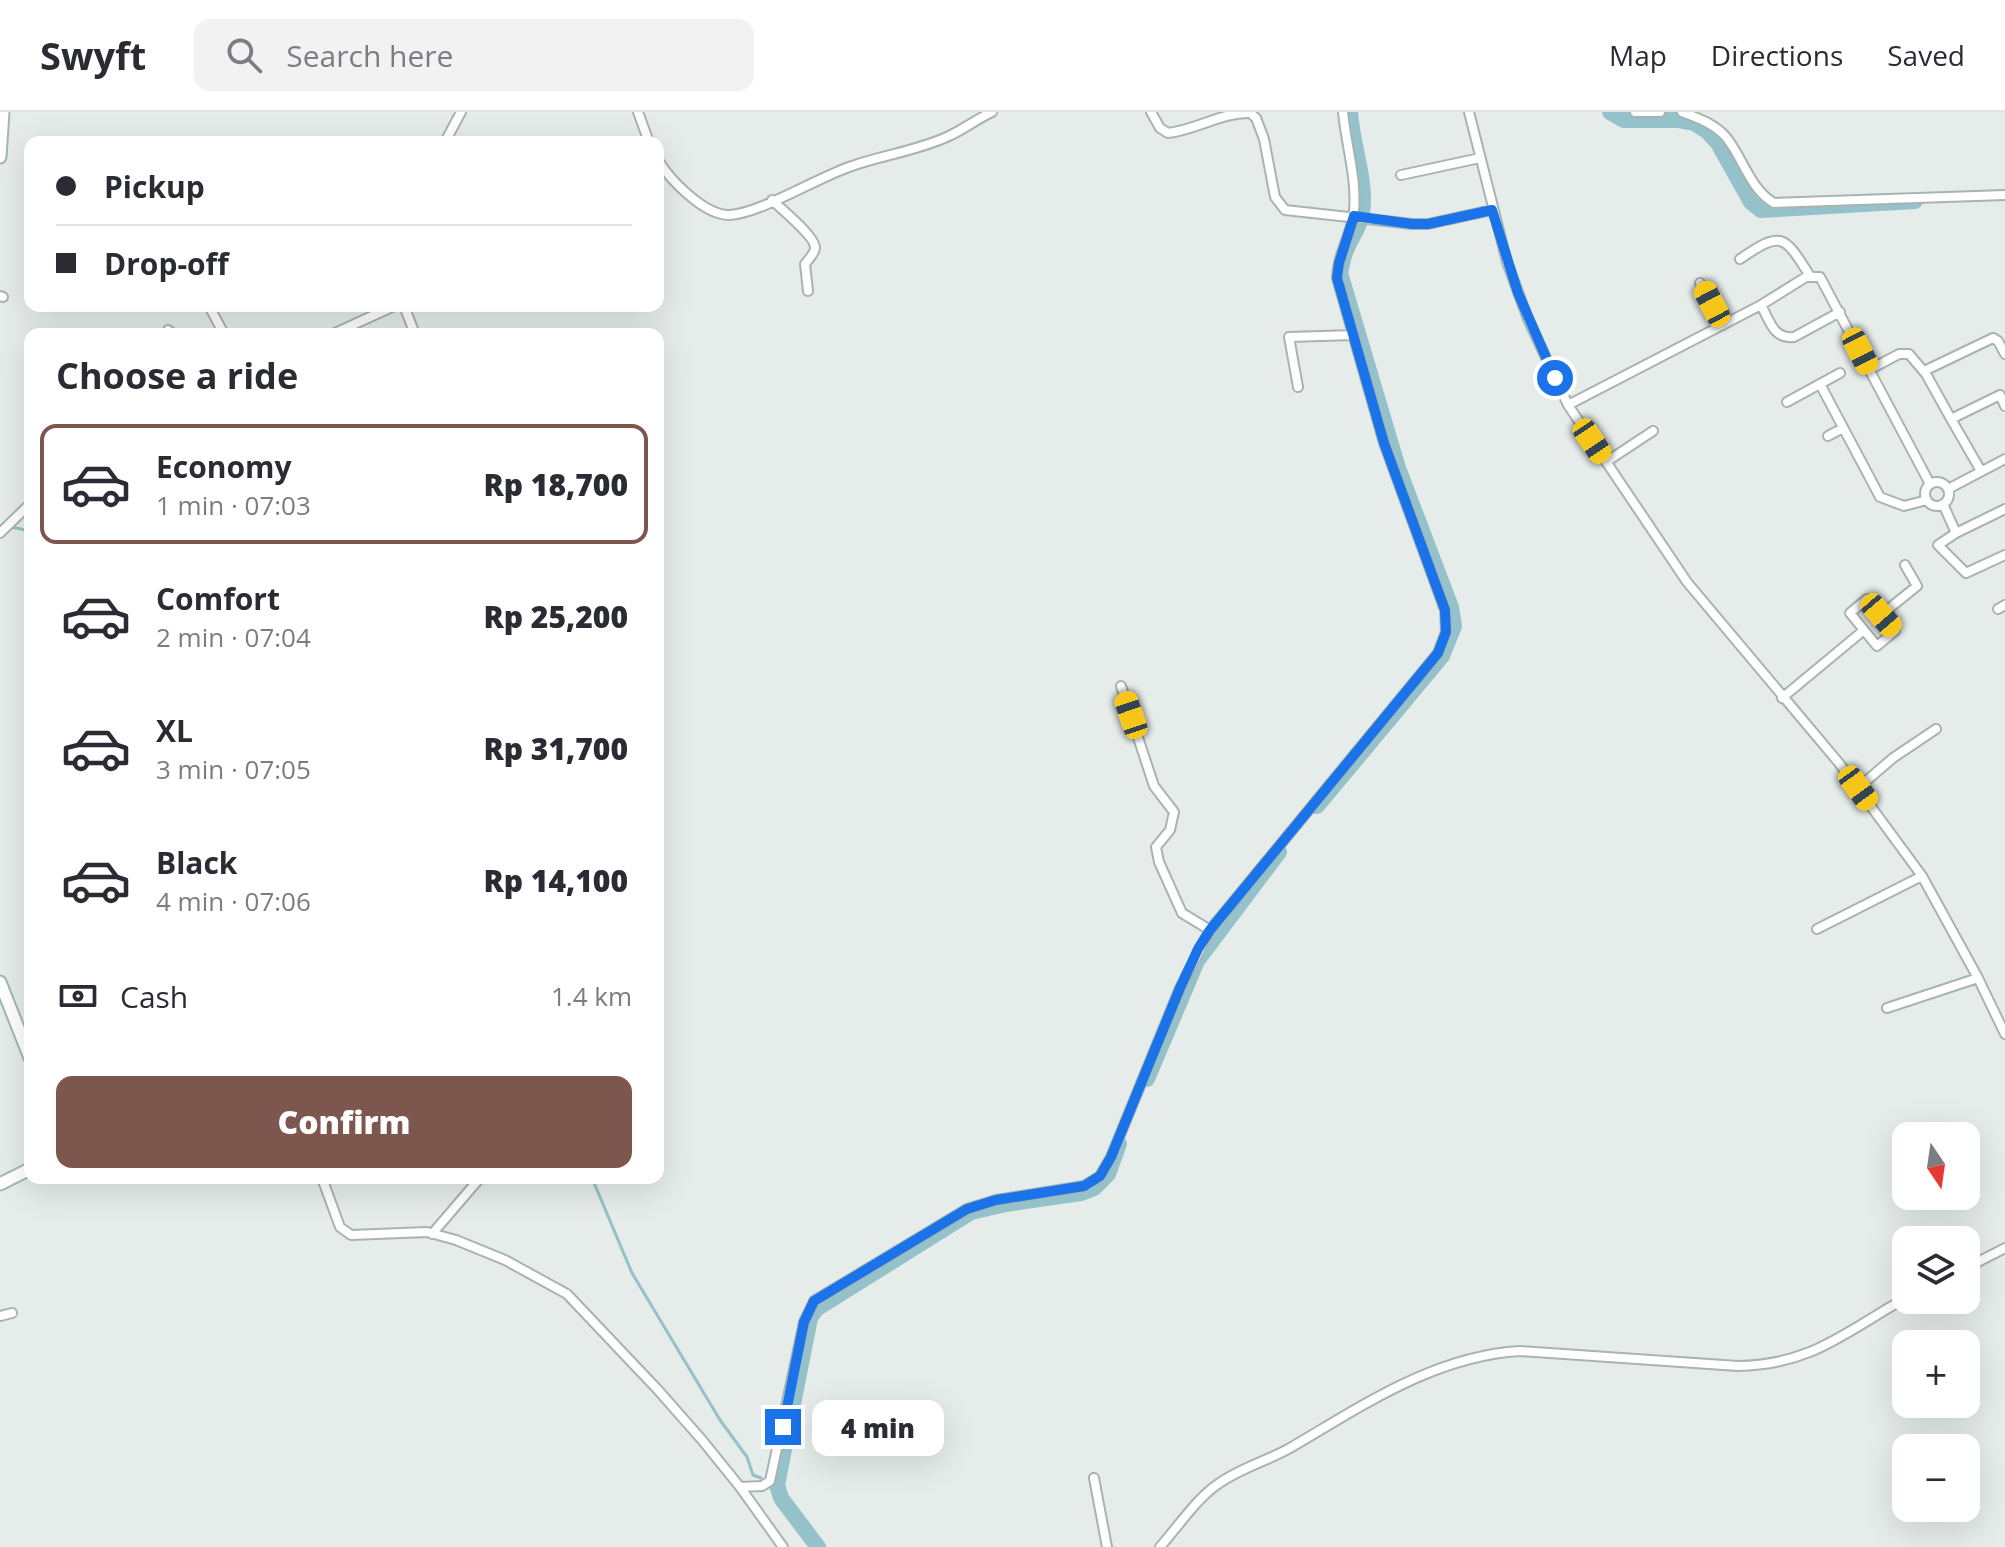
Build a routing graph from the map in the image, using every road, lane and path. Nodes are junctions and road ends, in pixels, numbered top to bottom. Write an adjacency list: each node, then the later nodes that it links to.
1 (3, 112): 13 (main road)
2 (461, 112): 11 (street)
3 (638, 112): 12 (street)
4 (992, 112): 18 (street)
5 (1151, 112): 20 (street)
6 (1343, 112): 20 (street)
7 (1469, 112): 14 (street)
8 (1635, 112): 9 (street)
9 (1660, 112)
10 (1682, 112): 17 (street)
11 (448, 136)
12 (647, 136)
13 (0, 157)
14 (1480, 158): 16 (street); 19 (street)
15 (664, 166): 18 (street)
16 (1401, 175)
17 (2005, 195)
18 (772, 200): 24 (street)
19 (1492, 210): 20 (street); 39 (street)
20 (1360, 217): 30 (street)
21 (1740, 259): 22 (street)
22 (1810, 276): 25 (street); 27 (street)
23 (1700, 283): 28 (street)
24 (808, 291)
25 (1761, 305): 27 (street); 28 (street)
26 (382, 312): 29 (street)
27 (1840, 312): 32 (street)
28 (1723, 325): 39 (street)
29 (348, 328)
30 (1354, 335): 36 (street); 66 (street)
31 (2005, 354): 33 (street)
32 (1869, 370): 33 (street); 48 (street)
33 (1924, 371): 41 (street)
34 (1840, 373): 35 (street)
35 (1820, 384): 38 (street); 42 (street)
36 (1298, 387)
37 (2002, 394): 40 (street); 41 (street)
38 (1787, 402)
39 (1568, 405): 46 (street)
40 (2005, 406)
41 (1951, 419): 47 (street)
42 (1843, 428): 44 (street); 50 (street)
43 (1653, 431): 46 (street)
44 (1828, 436)
45 (2005, 459): 47 (street)
46 (1606, 462): 61 (street)
47 (1981, 471): 49 (street)
48 (1930, 484): 49 (street); 50 (street)
49 (1948, 489): 51 (street)
50 (1927, 500): 51 (street)
51 (1943, 504): 55 (street)
52 (2005, 509): 55 (street)
53 (24, 510): 54 (street)
54 (4, 529)
55 (1956, 533): 56 (street)
56 (2005, 555)
57 (1905, 565): 58 (street)
58 (1881, 615): 59 (street); 59 (street)
59 (1864, 630): 61 (street)
60 (1121, 686): 66 (street)
61 (1782, 698): 63 (street)
62 (1936, 729): 63 (street)
63 (1858, 788): 64 (street)
64 (1922, 876): 65 (street); 67 (street)
65 (1817, 929)
66 (1210, 930): 83 (street)
67 (1978, 978): 69 (street); 71 (street)
68 (0, 982): 70 (main road)
69 (1887, 1008)
70 (24, 1032)
71 (2005, 1034)
72 (24, 1172): 73 (main road)
73 (0, 1184)
74 (324, 1184): 76 (street)
75 (475, 1184): 76 (street)
76 (432, 1234): 83 (street)
77 (2005, 1248): 78 (street)
78 (1980, 1261)
79 (1892, 1306): 86 (street)
80 (12, 1313): 81 (street)
81 (0, 1316)
82 (1094, 1478): 85 (street)
83 (740, 1487): 84 (street)
84 (783, 1547)
85 (1107, 1547)
86 (1160, 1547)

